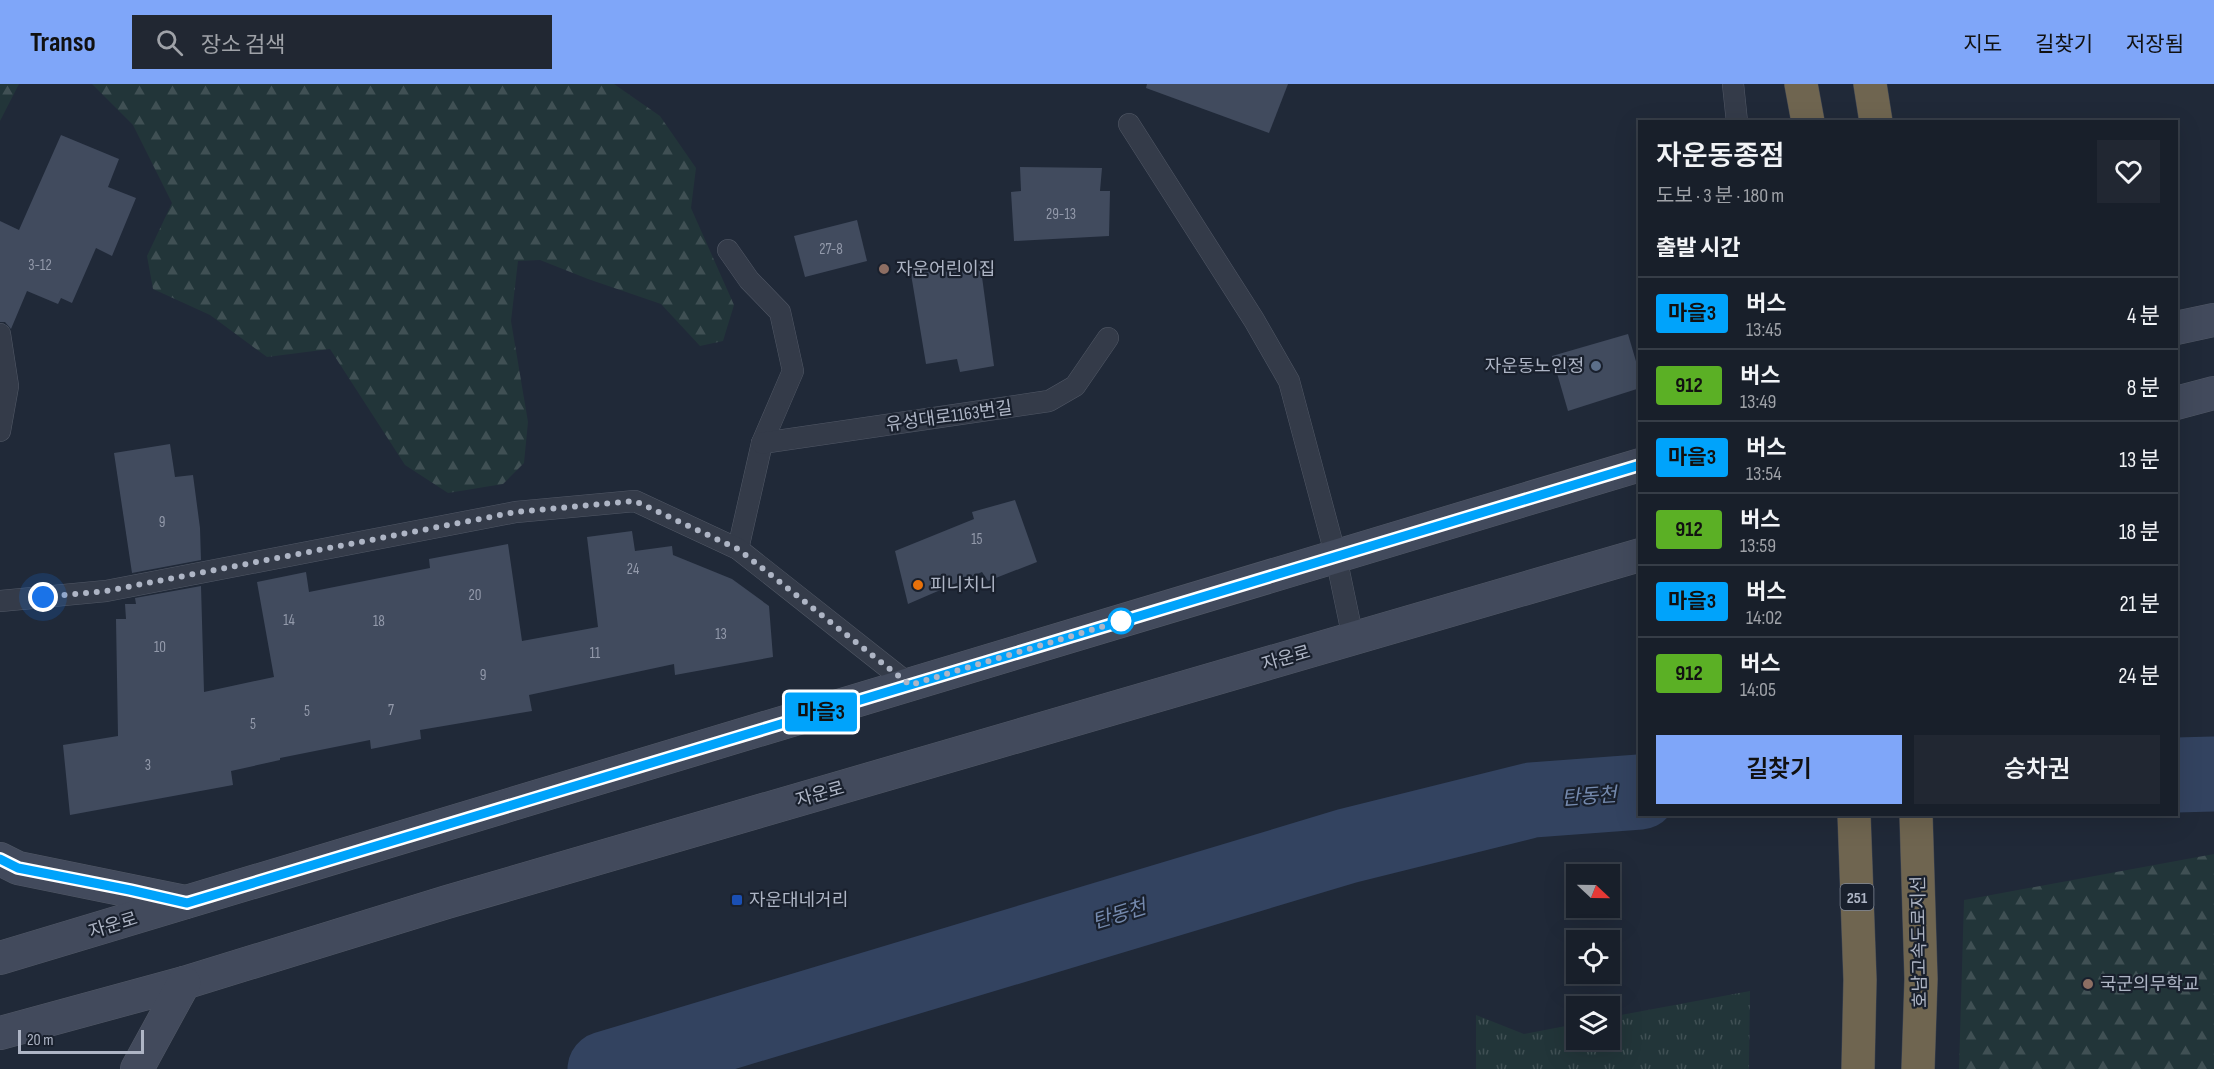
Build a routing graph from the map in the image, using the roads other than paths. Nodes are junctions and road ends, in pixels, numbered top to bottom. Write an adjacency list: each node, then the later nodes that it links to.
1 (1733, 84): 4 (lane)
2 (1801, 84): 5 (highway)
3 (1870, 84): 6 (highway)
4 (1737, 120)
5 (1808, 120)
6 (1876, 120)
7 (1129, 124): 20 (lane)
8 (728, 250): 16 (lane)
9 (2214, 320): 10 (street)
10 (2178, 328)
11 (0, 334): 15 (lane)
12 (1108, 338): 16 (lane, 유성대로1163번길)
13 (2214, 393): 14 (street)
14 (2178, 402)
15 (0, 431)
16 (762, 444): 18 (lane)
17 (1638, 466): 20 (street, 자운로)
18 (738, 549): 21 (lane); 23 (lane)
19 (1638, 556): 22 (street, 자운로)
20 (1336, 557): 22 (lane); 23 (street, 자운로)
21 (0, 601)
22 (1353, 638): 29 (street, 자운로)
23 (910, 685): 27 (street, 자운로)
24 (1854, 816): 32 (highway, 251)
25 (1917, 816): 33 (highway, 호남고속도로지선)
26 (0, 859): 27 (street)
27 (187, 903): 28 (street, 자운로)
28 (0, 958)
29 (184, 983): 30 (street, 자운로); 31 (street)
30 (0, 1033)
31 (141, 1061)
32 (1858, 1069)
33 (1918, 1069)

